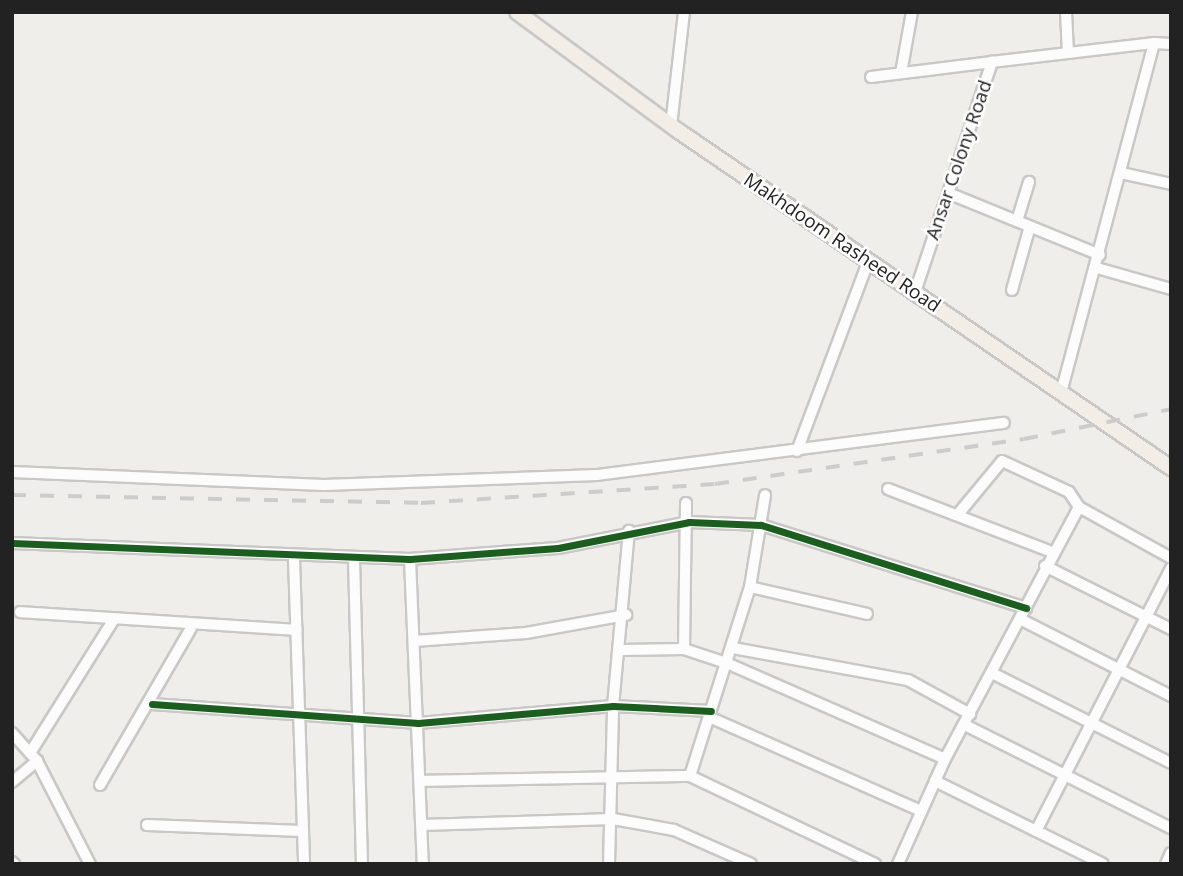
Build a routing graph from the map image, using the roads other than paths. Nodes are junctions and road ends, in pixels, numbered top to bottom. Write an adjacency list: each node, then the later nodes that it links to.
1 (517, 12): 11 (main road, Makhdoom Rasheed Road)
2 (684, 12): 11 (street)
3 (912, 12): 9 (street)
4 (1066, 12): 7 (street)
5 (1154, 43): 6 (street, Ansar Colony Road); 7 (street, Ansar Colony Road); 12 (street)
6 (1171, 44)
7 (1068, 53): 8 (street, Ansar Colony Road)
8 (992, 62): 9 (street); 15 (street, Ansar Colony Road)
9 (901, 72): 10 (street)
10 (870, 77)
11 (671, 125): 19 (main road, Makhdoom Rasheed Road)
12 (1121, 173): 14 (street); 18 (street)
13 (1029, 182): 16 (street)
14 (1171, 184)
15 (948, 192): 16 (street); 23 (street, Ansar Colony Road)
16 (1017, 221): 17 (street)
17 (1030, 226): 18 (street); 22 (street)
18 (1101, 255): 20 (street)
19 (868, 262): 23 (main road, Makhdoom Rasheed Road); 26 (street)
20 (1097, 268): 21 (street); 24 (street)
21 (1171, 289)
22 (1012, 290)
23 (915, 292): 24 (main road, Makhdoom Rasheed Road)
24 (1062, 390): 27 (main road, Makhdoom Rasheed Road)
25 (1004, 423): 26 (street)
26 (796, 451): 28 (street)
27 (1171, 468)
28 (12, 472)
29 (888, 489): 33 (street)
30 (765, 495): 35 (street)
31 (686, 503): 34 (street)
32 (1079, 507): 33 (street); 38 (street); 39 (street)
33 (959, 513): 38 (street)
34 (689, 522): 35 (street); 36 (street); 58 (street)
35 (761, 525): 45 (street); 46 (street)
36 (629, 531): 42 (street); 49 (street)
37 (12, 543): 40 (street)
38 (1052, 552): 43 (street)
39 (1171, 558)
40 (294, 559): 41 (street); 55 (street)
41 (354, 559): 42 (street); 69 (street)
42 (410, 559): 56 (street)
43 (1045, 566): 46 (street); 50 (street)
44 (1171, 568): 50 (street)
45 (750, 587): 48 (street); 57 (street)
46 (1026, 608): 52 (street)
47 (20, 612): 51 (street)
48 (867, 614)
49 (626, 615): 56 (street); 59 (street)
50 (1144, 616): 54 (street); 61 (street)
51 (114, 619): 53 (street); 74 (street)
52 (1020, 619): 61 (street); 62 (street)
53 (191, 628): 55 (street); 64 (street)
54 (1171, 629)
55 (296, 630): 68 (street)
56 (414, 641): 71 (street)
57 (733, 648): 60 (street); 67 (street)
58 (684, 649): 59 (street); 60 (street)
59 (621, 650): 65 (street)
60 (729, 664): 66 (street); 75 (street)
61 (1117, 670): 63 (street); 70 (street)
62 (992, 673): 67 (street); 70 (street)
63 (1171, 696)
64 (152, 704): 68 (street); 83 (street)
65 (613, 706): 66 (street); 71 (street); 77 (street)
66 (710, 714): 78 (street); 84 (street)
67 (970, 714): 72 (street)
68 (301, 716): 69 (street); 89 (street)
69 (358, 718): 71 (street); 94 (street)
70 (1089, 721): 76 (street); 79 (street)
71 (418, 723): 80 (street)
72 (965, 725): 75 (street); 79 (street)
73 (12, 733): 74 (street)
74 (33, 757): 82 (street); 92 (street)
75 (945, 759): 81 (street)
76 (1171, 763)
77 (612, 773): 78 (street); 80 (street); 85 (street)
78 (690, 776): 98 (street)
79 (1063, 777): 88 (street); 90 (street)
80 (420, 781): 87 (street)
81 (935, 781): 84 (street); 90 (street)
82 (12, 782)
83 (100, 785)
84 (921, 811): 99 (street)
85 (612, 820): 87 (street); 96 (street); 97 (street)
86 (147, 825): 89 (street)
87 (422, 825): 95 (street)
88 (1171, 828)
89 (302, 831): 93 (street)
90 (1036, 831): 100 (street)
91 (1171, 853): 101 (street)
92 (90, 864)
93 (304, 864)
94 (362, 864)
95 (423, 864)
96 (609, 864)
97 (751, 864)
98 (875, 864)
99 (898, 864)
100 (1103, 864)
101 (1166, 864)

